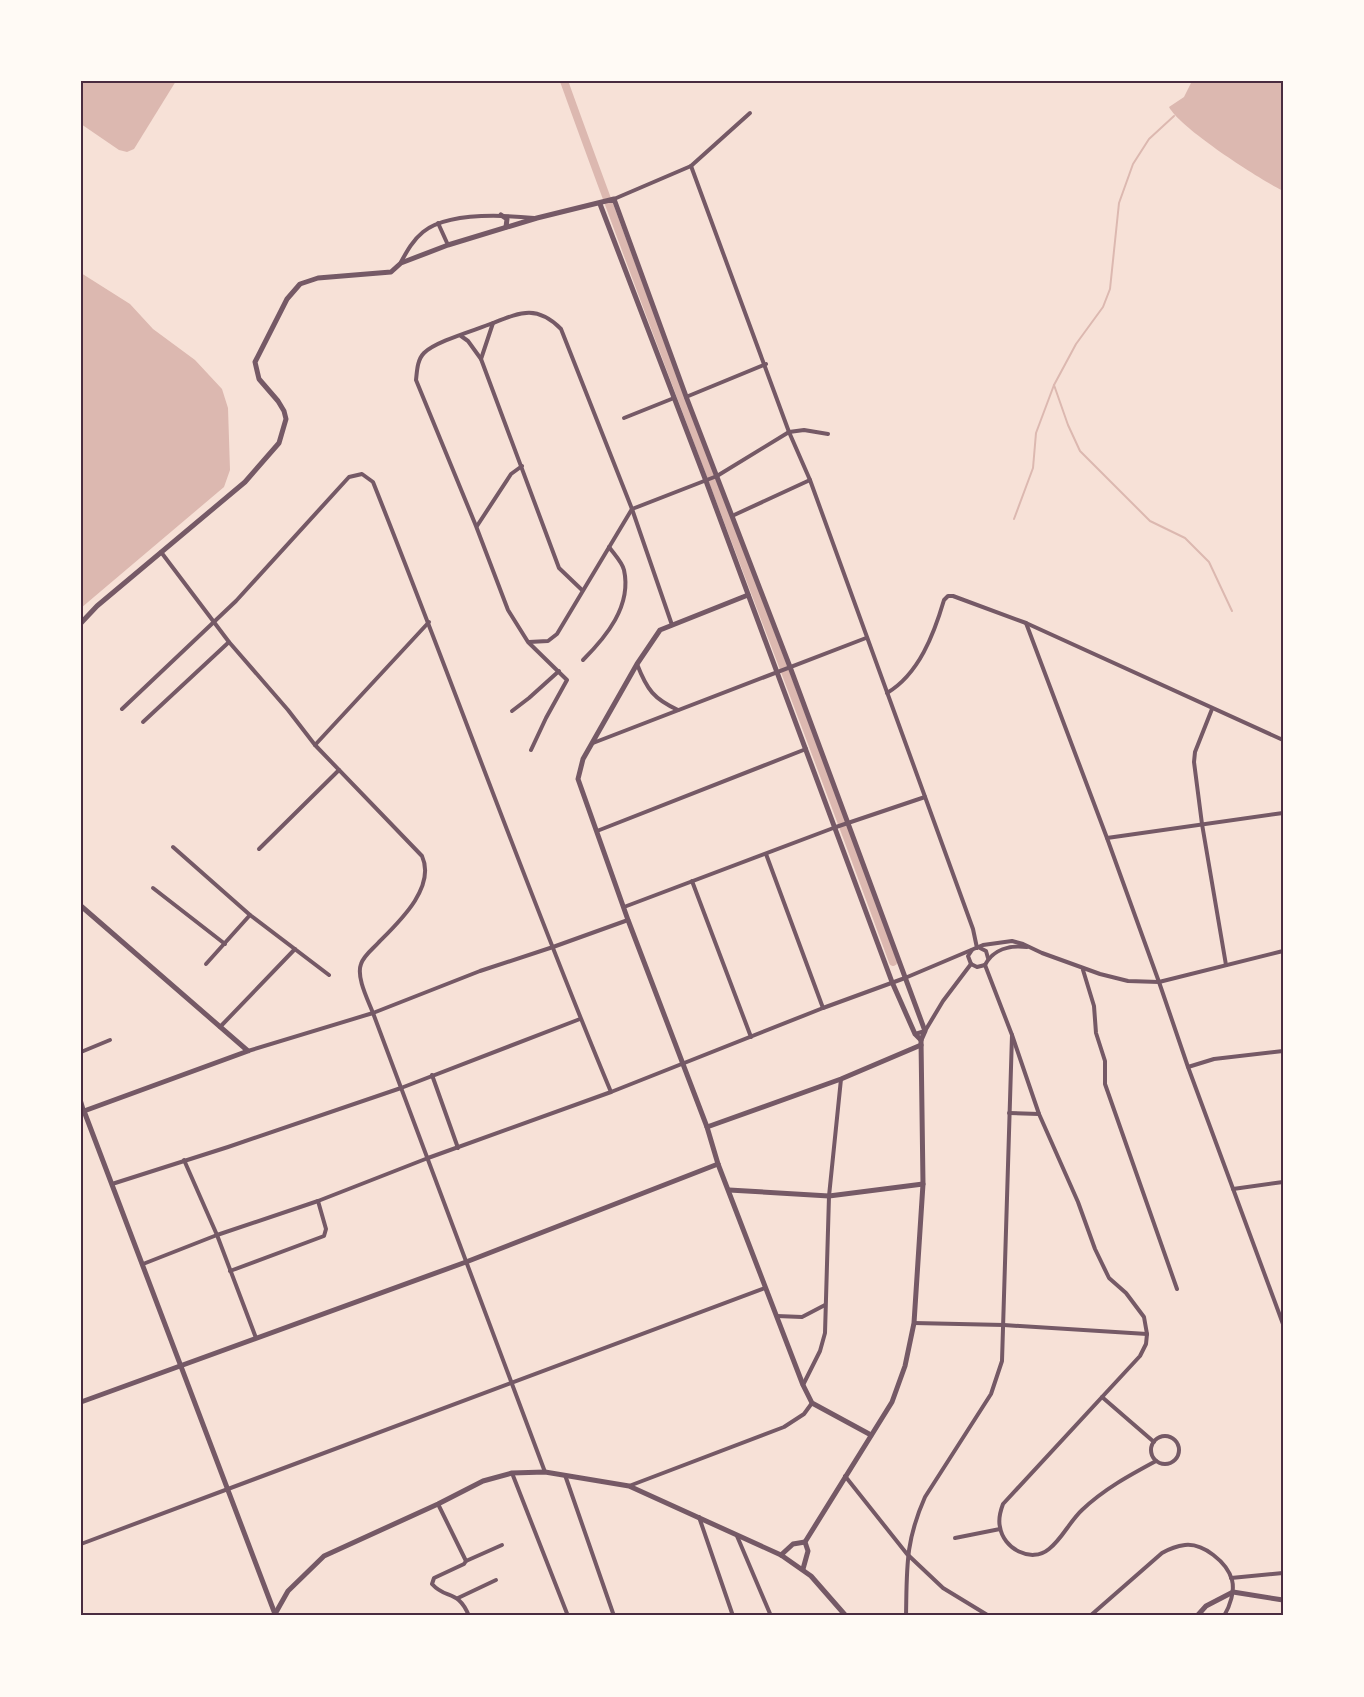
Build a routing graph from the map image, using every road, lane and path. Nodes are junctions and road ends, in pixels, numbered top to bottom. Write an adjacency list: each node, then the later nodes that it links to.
1 (750, 113): 2 (street)
2 (691, 166): 3 (street); 14 (street)
3 (613, 199): 4 (street); 15 (street)
4 (600, 204): 6 (street); 16 (street)
5 (501, 215): 6 (street); 7 (street); 8 (street)
6 (537, 218): 8 (street)
7 (438, 223): 9 (street); 10 (street)
8 (505, 228): 9 (street)
9 (448, 245): 10 (street)
10 (401, 263): 28 (street)
11 (493, 323): 12 (street); 13 (street); 24 (street)
12 (461, 336): 13 (street); 26 (street)
13 (481, 359): 20 (street)
14 (766, 364): 15 (street); 18 (street)
15 (686, 397): 21 (street)
16 (674, 398): 17 (street); 23 (street)
17 (624, 418)
18 (789, 432): 19 (street); 21 (street); 22 (street)
19 (828, 434)
20 (522, 466): 26 (street); 29 (street)
21 (716, 476): 23 (street); 25 (street)
22 (810, 480): 25 (street); 36 (street)
23 (706, 481): 24 (street); 30 (street)
24 (632, 509): 27 (street); 35 (street)
25 (732, 516): 41 (street)
26 (476, 526): 38 (street)
27 (609, 546): 29 (street); 39 (street)
28 (161, 552): 31 (street); 33 (street)
29 (582, 590): 38 (street)
30 (748, 596): 35 (street); 41 (street)
31 (213, 622): 32 (street); 37 (street); 44 (street)
32 (429, 622): 51 (street); 73 (street)
33 (81, 623)
34 (1026, 624): 43 (street); 45 (street); 61 (street)
35 (672, 625): 40 (street)
36 (866, 638): 41 (street); 43 (street)
37 (229, 642): 48 (street); 51 (street)
38 (528, 642): 42 (street)
39 (583, 660)
40 (637, 664): 46 (street); 50 (street)
41 (783, 670): 46 (street); 52 (street); 57 (street)
42 (559, 671): 47 (street); 53 (street)
43 (887, 693): 55 (street)
44 (122, 709)
45 (1212, 709): 49 (street); 58 (street)
46 (679, 710): 50 (street)
47 (512, 711)
48 (143, 722)
49 (1283, 740)
50 (593, 742): 60 (street)
51 (315, 745): 54 (street)
52 (806, 749): 59 (street); 60 (street)
53 (531, 750)
54 (339, 770): 63 (street); 88 (street)
55 (925, 797): 57 (street); 74 (street)
56 (1283, 813): 58 (street)
57 (847, 823): 59 (street); 84 (street)
58 (1202, 824): 61 (street); 81 (street)
59 (835, 827): 64 (street); 85 (street)
60 (595, 831): 68 (street)
61 (1107, 838): 86 (street)
62 (173, 847): 69 (street)
63 (259, 849)
64 (765, 854): 65 (street); 87 (street)
65 (692, 881): 68 (street); 94 (street)
66 (153, 888): 71 (street)
67 (81, 906): 90 (street)
68 (624, 907): 70 (street)
69 (250, 915): 71 (street); 75 (street)
70 (628, 920): 73 (street); 100 (street)
71 (225, 944): 78 (street)
72 (1031, 947): 74 (street); 77 (street); 82 (street)
73 (553, 948): 88 (street); 89 (street)
74 (976, 948): 77 (street); 79 (street); 84 (street)
75 (295, 949): 83 (street); 90 (street)
76 (1283, 951): 81 (street)
77 (988, 958): 80 (street)
78 (206, 964)
79 (971, 964): 80 (street); 91 (street)
80 (985, 965): 93 (street)
81 (1226, 965): 86 (street)
82 (1082, 969): 86 (street); 127 (street)
83 (329, 975)
84 (905, 978): 85 (street); 91 (street)
85 (892, 982): 87 (street); 92 (street)
86 (1159, 982): 101 (street)
87 (823, 1008): 94 (street)
88 (373, 1013): 97 (street); 104 (street)
89 (580, 1019): 102 (street); 105 (street)
90 (220, 1027): 97 (street)
91 (925, 1031): 92 (street); 96 (street)
92 (915, 1034): 96 (street)
93 (1012, 1035): 108 (street); 109 (street)
94 (751, 1037): 100 (street)
95 (110, 1040): 99 (street)
96 (921, 1042): 103 (street); 117 (street)
97 (248, 1051): 107 (street)
98 (1283, 1051): 101 (street)
99 (81, 1052)
100 (682, 1064): 105 (street); 110 (street)
101 (1188, 1067): 118 (street)
102 (432, 1075): 104 (street); 111 (street)
103 (841, 1079): 110 (street); 120 (street)
104 (401, 1088): 112 (street); 113 (street)
105 (611, 1092): 111 (street)
106 (81, 1101): 107 (street)
107 (84, 1111): 116 (street)
108 (1009, 1113): 109 (street); 133 (street)
109 (1039, 1114): 134 (street)
110 (707, 1127): 114 (street)
111 (458, 1148): 112 (street)
112 (428, 1158): 121 (street); 123 (street)
113 (184, 1160): 116 (street); 122 (street)
114 (718, 1164): 119 (street); 123 (street)
115 (1283, 1182): 118 (street)
116 (112, 1184): 124 (street)
117 (923, 1184): 120 (street); 131 (street)
118 (1233, 1189): 129 (street)
119 (729, 1190): 120 (street); 126 (street)
120 (829, 1196): 128 (street)
121 (318, 1201): 122 (street); 125 (street)
122 (217, 1235): 124 (street); 125 (street)
123 (466, 1262): 135 (street); 137 (street)
124 (143, 1264): 136 (street)
125 (231, 1270): 135 (street)
126 (765, 1288): 130 (street); 137 (street)
127 (1177, 1289)
128 (826, 1304): 130 (street); 138 (street)
129 (1281, 1313): 132 (street)
130 (777, 1316): 138 (street)
131 (914, 1323): 133 (street); 142 (street)
132 (1283, 1324)
133 (1004, 1325): 134 (street); 159 (street)
134 (1147, 1334): 139 (street)
135 (256, 1338): 136 (street)
136 (181, 1365): 140 (street); 150 (street)
137 (512, 1383): 145 (street); 150 (street)
138 (803, 1385): 141 (street)
139 (1102, 1398): 143 (street); 153 (street)
140 (81, 1401)
141 (813, 1403): 142 (street); 149 (street)
142 (871, 1435): 148 (street)
143 (1154, 1442): 144 (street); 144 (street)
144 (1156, 1461): 153 (street)
145 (545, 1472): 146 (street); 147 (street)
146 (512, 1473): 151 (street); 171 (street)
147 (565, 1475): 149 (street); 172 (street)
148 (845, 1476): 156 (street); 159 (street)
149 (629, 1486): 152 (street)
150 (229, 1489): 157 (street); 169 (street)
151 (438, 1504): 161 (street); 169 (street)
152 (699, 1517): 154 (street); 173 (street)
153 (1000, 1529): 155 (street)
154 (737, 1536): 160 (street); 174 (street)
155 (955, 1538)
156 (805, 1542): 160 (street); 162 (street)
157 (81, 1544)
158 (502, 1545): 161 (street)
159 (907, 1554): 176 (street); 177 (street)
160 (781, 1556): 162 (street)
161 (465, 1561): 167 (street)
162 (803, 1569): 175 (street)
163 (1283, 1573): 164 (street)
164 (1232, 1578): 166 (street); 178 (street)
165 (496, 1580): 167 (street)
166 (1233, 1592): 168 (street); 179 (street); 180 (street)
167 (458, 1598): 170 (street)
168 (1283, 1600)
169 (274, 1615)
170 (469, 1616)
171 (568, 1616)
172 (615, 1616)
173 (733, 1616)
174 (771, 1616)
175 (846, 1616)
176 (906, 1616)
177 (989, 1616)
178 (1090, 1616)
179 (1197, 1616)
180 (1224, 1616)

